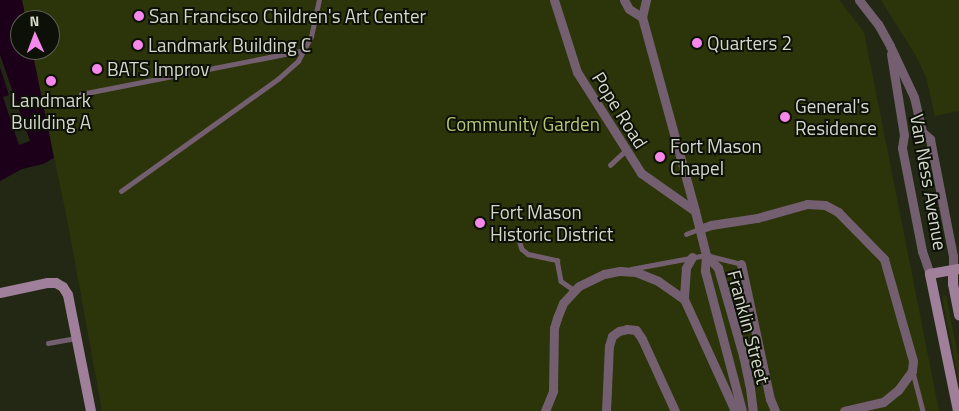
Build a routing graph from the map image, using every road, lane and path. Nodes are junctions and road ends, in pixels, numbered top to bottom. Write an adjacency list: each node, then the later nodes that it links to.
1 (319, 0): 8 (lane)
2 (554, 0): 12 (street, Pope Road)
3 (624, 0): 6 (street)
4 (646, 0): 6 (street, Franklin Street)
5 (859, 0): 7 (street, Van Ness Avenue)
6 (642, 17): 15 (street, Franklin Street)
7 (890, 46): 10 (street, Van Ness Avenue); 11 (street, Van Ness Avenue)
8 (305, 50): 9 (lane); 14 (lane)
9 (81, 94)
10 (922, 132): 11 (street); 22 (street, Van Ness Avenue)
11 (904, 135): 24 (street, Van Ness Avenue)
12 (626, 150): 13 (lane); 15 (street, Pope Road)
13 (610, 165)
14 (121, 190)
15 (695, 211): 16 (street, Franklin Street)
16 (699, 229): 17 (lane); 19 (street, Franklin Street); 31 (street)
17 (686, 234)
18 (520, 243): 25 (lane)
19 (706, 255): 20 (lane); 21 (lane); 37 (street, Franklin Street); 38 (street, Franklin Street)
20 (692, 257): 23 (lane); 27 (street)
21 (741, 264): 39 (street)
22 (956, 269): 24 (street); 28 (street, Van Ness Avenue)
23 (620, 271): 25 (street); 27 (street)
24 (930, 274): 42 (street, Van Ness Avenue)
25 (574, 290): 33 (street)
26 (0, 293): 29 (street)
27 (684, 299): 36 (street)
28 (959, 316)
29 (76, 338): 30 (lane); 32 (street)
30 (48, 344)
31 (912, 371): 40 (street); 41 (lane)
32 (91, 411)
33 (545, 411)
34 (606, 411): 35 (street)
35 (675, 411)
36 (735, 411)
37 (742, 411)
38 (752, 411)
39 (775, 411)
40 (844, 411)
41 (923, 411)
42 (958, 411)

